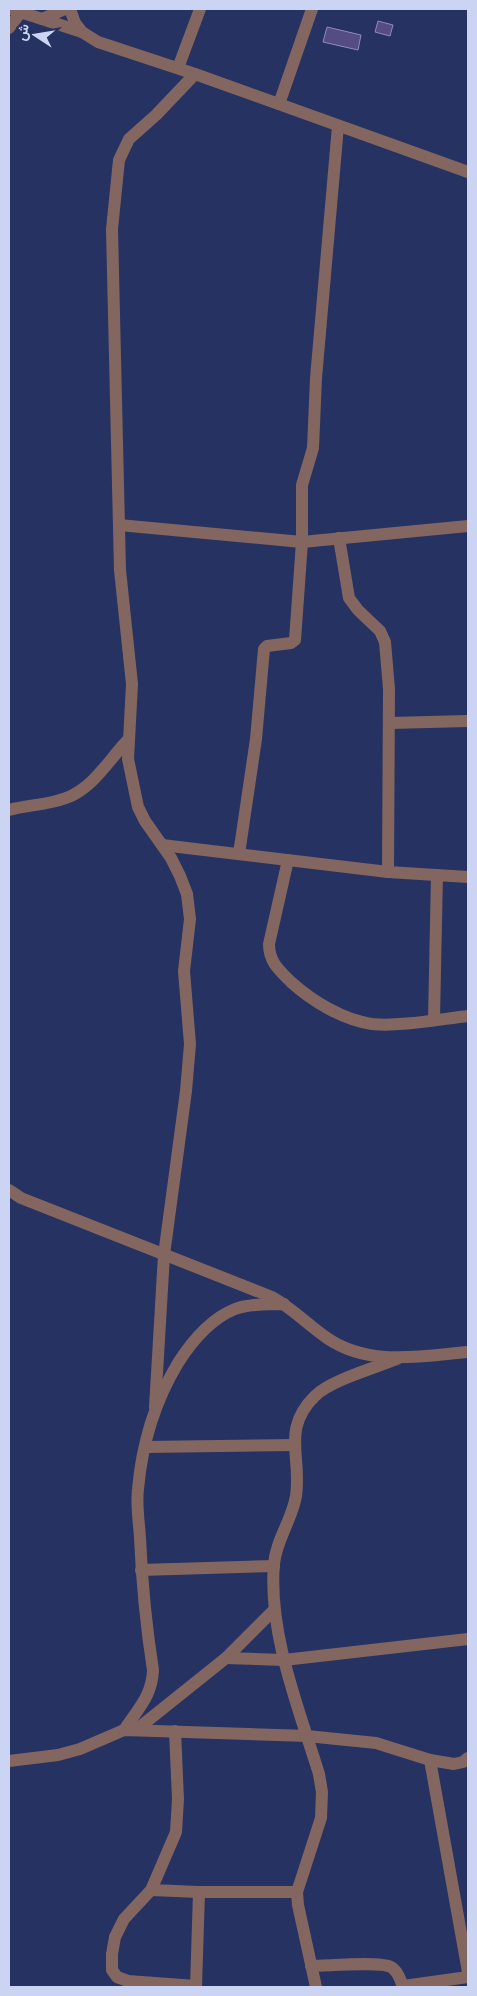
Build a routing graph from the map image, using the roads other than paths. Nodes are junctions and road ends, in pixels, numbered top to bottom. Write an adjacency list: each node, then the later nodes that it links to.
1 (65, 9): 6 (street)
2 (70, 9): 8 (street)
3 (200, 9): 9 (street)
4 (312, 9): 11 (street)
5 (16, 10): 6 (street); 7 (street)
6 (42, 19): 8 (street)
7 (9, 28)
8 (82, 32): 9 (street)
9 (178, 68): 10 (street)
10 (195, 74): 11 (street); 14 (street)
11 (279, 104): 12 (street)
12 (338, 126): 13 (street); 17 (street)
13 (468, 172)
14 (119, 525): 17 (street); 20 (street)
15 (468, 526): 16 (street)
16 (339, 538): 17 (street); 19 (street)
17 (302, 542): 23 (street)
18 (468, 721): 19 (street)
19 (390, 723): 25 (street)
20 (127, 741): 21 (street); 22 (street)
21 (9, 810)
22 (162, 846): 23 (street); 31 (street)
23 (239, 854): 24 (street)
24 (288, 860): 25 (street); 29 (street)
25 (388, 872): 26 (street)
26 (437, 875): 27 (street); 29 (street)
27 (468, 877)
28 (468, 1016): 29 (street)
29 (434, 1020)
30 (9, 1190): 31 (street)
31 (164, 1255): 32 (street); 35 (street)
32 (284, 1304): 34 (street); 35 (street)
33 (468, 1352): 34 (street)
34 (397, 1359): 36 (street)
35 (155, 1408): 37 (street)
36 (294, 1445): 37 (street); 38 (street)
37 (145, 1447): 39 (street)
38 (274, 1566): 39 (street); 40 (street)
39 (141, 1570): 44 (street)
40 (274, 1610): 42 (street); 43 (street)
41 (468, 1639): 43 (street)
42 (226, 1658): 43 (street); 44 (street)
43 (284, 1660): 46 (street)
44 (130, 1730): 45 (street); 49 (street)
45 (175, 1731): 46 (street); 50 (street)
46 (307, 1736): 48 (street); 52 (street)
47 (468, 1758): 48 (street)
48 (430, 1760): 54 (street)
49 (9, 1761)
50 (151, 1890): 51 (street); 56 (street)
51 (199, 1892): 52 (street); 56 (street)
52 (297, 1892): 53 (street)
53 (311, 1966): 57 (street); 58 (street)
54 (468, 1972)
55 (468, 1977): 58 (street)
56 (196, 1987)
57 (316, 1987)
58 (403, 1987)

